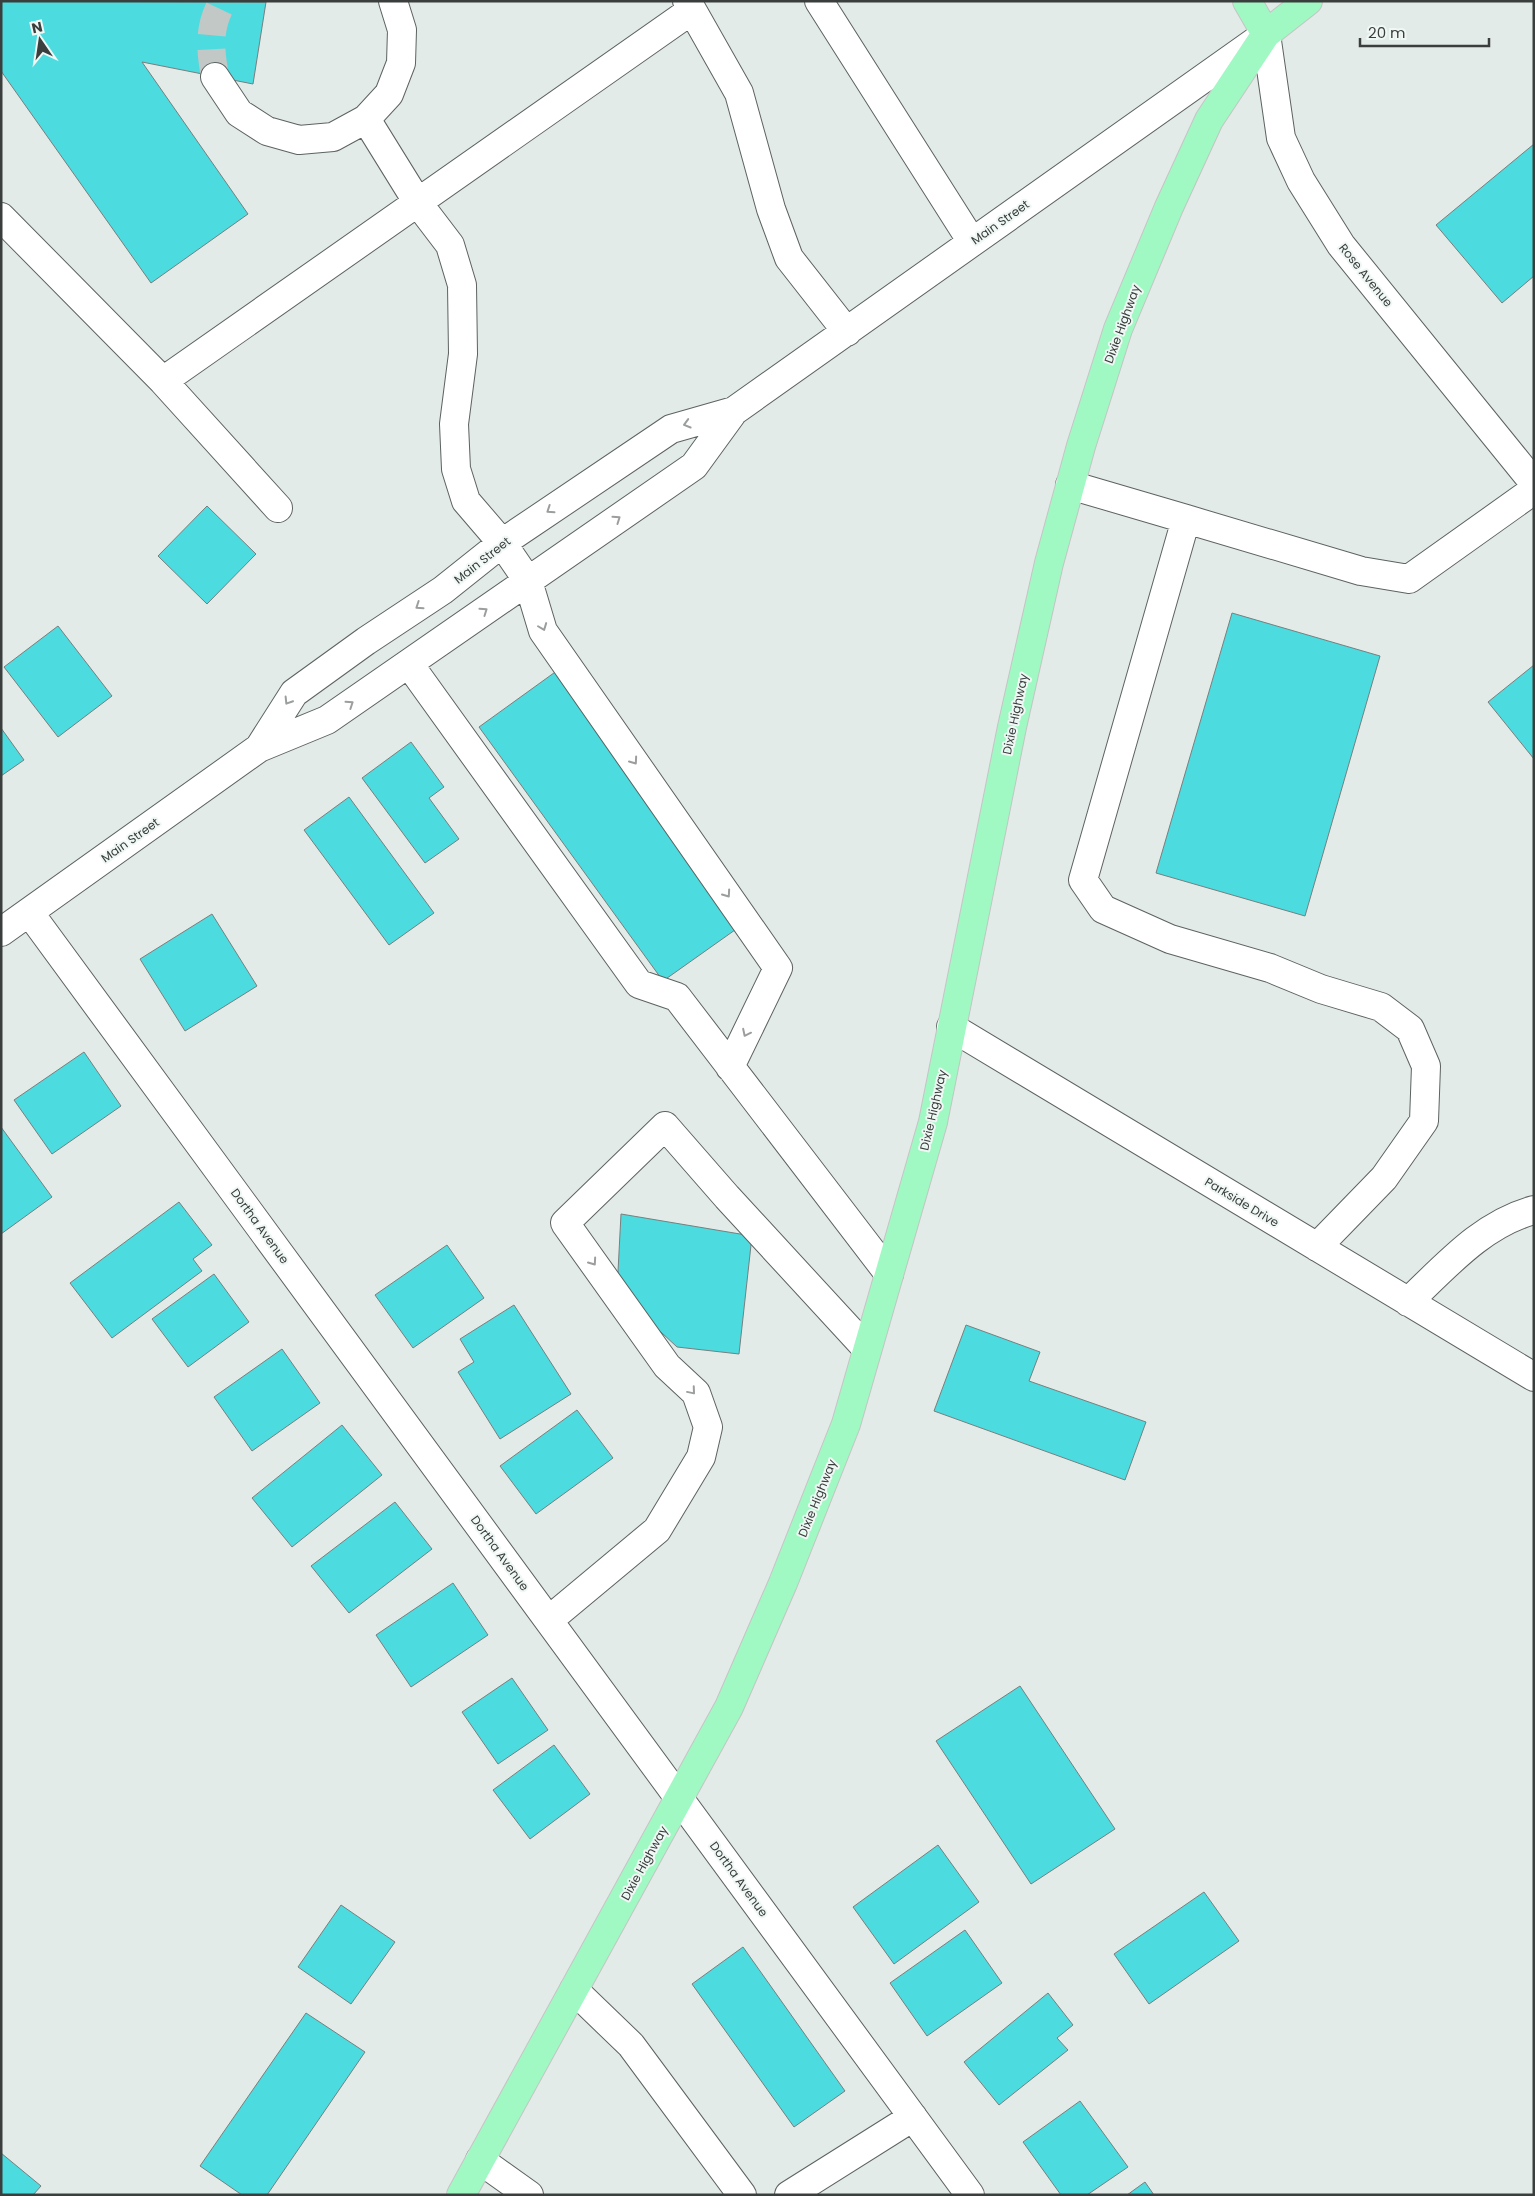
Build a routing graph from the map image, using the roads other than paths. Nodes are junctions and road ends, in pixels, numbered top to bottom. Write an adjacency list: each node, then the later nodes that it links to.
1 (393, 1): 8 (street)
2 (818, 1): 11 (street)
3 (1247, 1): 6 (main road)
4 (1308, 1): 6 (main road, Dixie Highway)
5 (689, 6): 9 (street); 12 (street)
6 (1266, 34): 11 (street, Main Street); 15 (street, Rose Avenue); 16 (main road, Dixie Highway)
7 (215, 77): 8 (street)
8 (366, 120): 9 (street)
9 (418, 202): 13 (street); 20 (street)
10 (1, 217): 13 (street)
11 (972, 242): 12 (street, Main Street)
12 (846, 332): 14 (street, Main Street)
13 (163, 381): 18 (street)
14 (734, 411): 20 (street, Main Street, one-way to 20); 21 (street, Main Street, one-way to 14)
15 (1534, 484)
16 (1070, 485): 19 (street); 26 (main road, Dixie Highway)
17 (1534, 490): 19 (street)
18 (278, 508)
19 (1186, 519): 29 (street)
20 (502, 543): 21 (street); 23 (street, Main Street, one-way to 23)
21 (528, 581): 22 (street, Main Street, one-way to 21); 27 (street, one-way to 27)
22 (409, 664): 23 (street, Main Street, one-way to 22); 27 (street)
23 (259, 748): 24 (street, Main Street)
24 (28, 912): 25 (street, Main Street); 34 (street, Dortha Avenue)
25 (1, 932)
26 (951, 1028): 29 (street, Parkside Drive); 30 (main road, Dixie Highway)
27 (730, 1067): 30 (street)
28 (1534, 1210): 31 (street)
29 (1317, 1247): 31 (street, Parkside Drive)
30 (889, 1274): 32 (main road, Dixie Highway)
31 (1408, 1302): 33 (street, Parkside Drive)
32 (868, 1349): 34 (street, one-way to 34); 35 (main road, Dixie Highway)
33 (1534, 1377)
34 (549, 1620): 35 (street, Dortha Avenue)
35 (680, 1798): 36 (main road, Dixie Highway); 37 (street, Dortha Avenue)
36 (574, 1990): 38 (main road, Dixie Highway); 41 (street)
37 (913, 2118): 42 (street); 43 (street, Dortha Avenue)
38 (480, 2160): 39 (main road, Dixie Highway); 40 (street)
39 (461, 2195)
40 (529, 2195)
41 (742, 2195)
42 (789, 2195)
43 (970, 2195)

